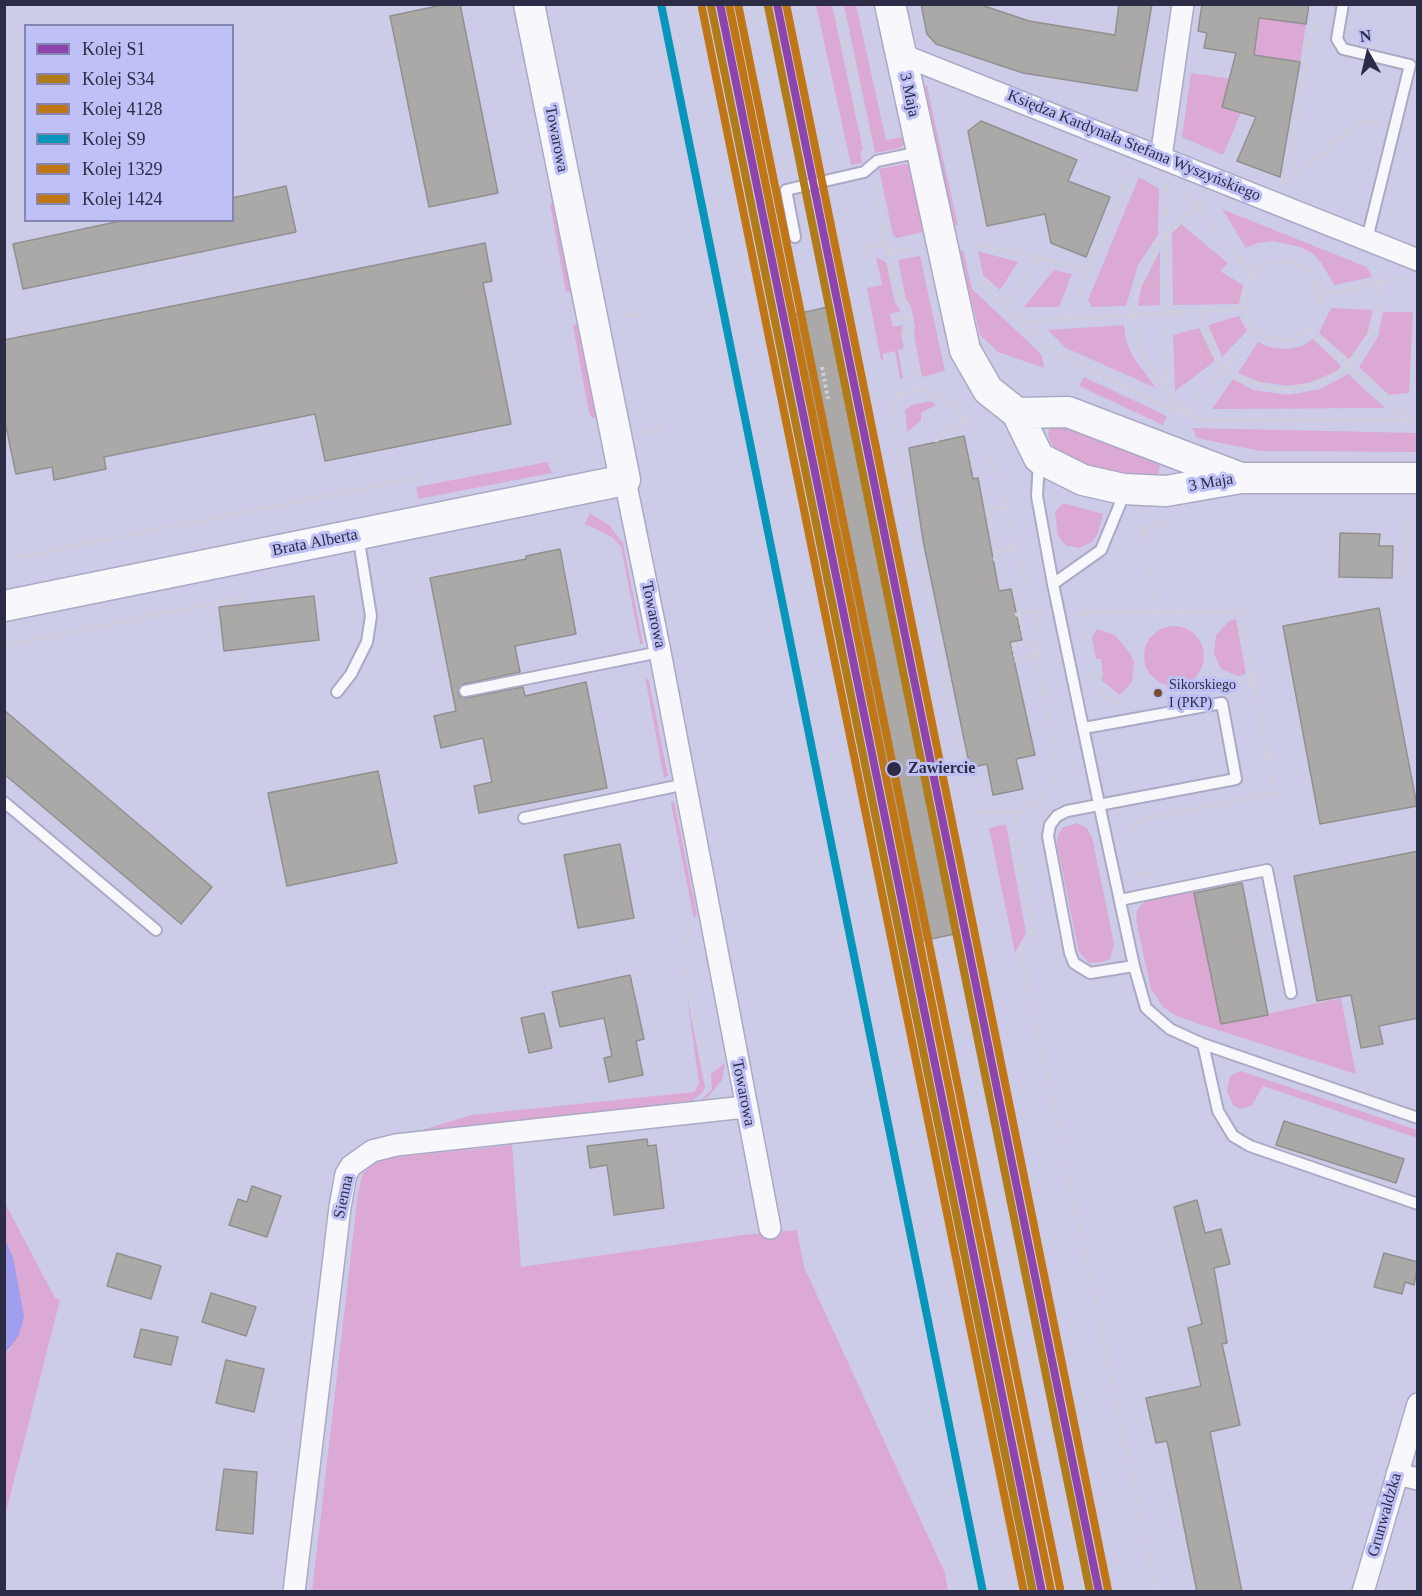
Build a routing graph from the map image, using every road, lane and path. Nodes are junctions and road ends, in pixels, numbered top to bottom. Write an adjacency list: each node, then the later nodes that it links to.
1 (529, 4): 66 (street, Towarowa)
2 (838, 4): 11 (path)
3 (890, 4): 7 (street, 3 Maja)
4 (1183, 4): 10 (street)
5 (1343, 4): 6 (lane)
6 (1338, 28): 8 (lane); 8 (path)
7 (900, 54): 9 (street, 3 Maja); 10 (street, Księdza Kardynała Stefana Wyszyńskiego)
8 (1398, 122): 19 (lane)
9 (921, 151): 11 (lane); 54 (street, 3 Maja)
10 (1161, 157): 19 (street, Księdza Kardynała Stefana Wyszyńskiego)
11 (871, 166): 18 (lane); 20 (path)
12 (1132, 166): 29 (path)
13 (1166, 179): 17 (path)
14 (1178, 184): 16 (path)
15 (1213, 198): 16 (path)
16 (1197, 207): 17 (path); 30 (path)
17 (1167, 235): 36 (path); 37 (path)
18 (795, 237)
19 (1367, 239): 27 (street, Księdza Kardynała Stefana Wyszyńskiego)
20 (888, 243): 23 (path); 24 (path)
21 (927, 248): 23 (path)
22 (972, 251): 25 (path)
23 (890, 253): 39 (path)
24 (870, 258)
25 (1041, 258): 29 (path); 33 (path)
26 (1372, 262): 31 (path)
27 (1412, 268): 31 (path)
28 (976, 270): 33 (path)
29 (1089, 270): 41 (path)
30 (1252, 275): 32 (path); 34 (path)
31 (1379, 282): 32 (path); 46 (path)
32 (1321, 295): 44 (path)
33 (1004, 307): 43 (path)
34 (1244, 308): 35 (path); 45 (path)
35 (1201, 311): 36 (path); 48 (path)
36 (1167, 313): 37 (path); 51 (path)
37 (1134, 315): 41 (path); 51 (path)
38 (612, 317): 42 (path)
39 (908, 318): 40 (path); 50 (path)
40 (898, 319)
41 (1068, 319): 43 (path)
42 (638, 321)
43 (1020, 322): 55 (path)
44 (1308, 330): 45 (path); 46 (path)
45 (1256, 331): 48 (path)
46 (1348, 366): 48 (path); 58 (path)
47 (822, 367): 53 (path)
48 (1224, 367): 55 (path)
49 (894, 381): 52 (path)
50 (919, 389): 52 (path); 57 (path)
51 (1168, 392): 55 (path)
52 (897, 395): 93 (path)
53 (828, 399)
54 (1017, 413): 62 (street, 3 Maja); 64 (street, 3 Maja)
55 (1185, 413): 58 (path)
56 (657, 418): 60 (path)
57 (963, 420): 61 (path); 68 (path)
58 (1408, 420): 59 (path)
59 (1418, 420)
60 (636, 434)
61 (936, 442)
62 (1039, 458): 67 (street, 3 Maja); 79 (lane)
63 (422, 477): 77 (path)
64 (1241, 478): 65 (street); 67 (street, 3 Maja)
65 (1418, 478)
66 (625, 480): 71 (street, Brata Alberta); 85 (street, Towarowa)
67 (1123, 489): 79 (lane)
68 (1006, 506): 74 (path); 75 (path)
69 (1407, 521): 72 (path)
70 (1167, 523): 83 (path)
71 (358, 535): 81 (street, Brata Alberta); 90 (lane)
72 (1405, 538): 73 (path); 78 (path)
73 (1418, 542)
74 (1016, 547): 75 (path); 82 (path)
75 (996, 552): 76 (path)
76 (993, 559)
77 (4, 560)
78 (1403, 578)
79 (1053, 584): 92 (lane)
80 (247, 596): 84 (path)
81 (4, 606)
82 (1036, 611): 86 (path); 86 (path)
83 (1157, 612): 87 (path); 91 (path)
84 (4, 646)
85 (660, 652): 89 (lane); 94 (street, Towarowa)
86 (1037, 655): 98 (path)
87 (1253, 681): 88 (path); 100 (path)
88 (1218, 687)
89 (465, 691)
90 (337, 692)
91 (1126, 703)
92 (1084, 728): 96 (lane); 96 (lane)
93 (964, 769)
94 (686, 784): 99 (lane); 110 (street, Towarowa)
95 (4, 802): 104 (lane)
96 (1099, 804): 103 (lane); 106 (lane)
97 (978, 812): 98 (path)
98 (1017, 812): 117 (path)
99 (524, 818)
100 (1129, 853)
101 (1131, 865): 102 (path)
102 (1155, 874)
103 (1120, 900): 106 (lane); 107 (lane)
104 (156, 930)
105 (691, 935): 109 (path)
106 (1134, 966): 108 (lane)
107 (1291, 993)
108 (1203, 1044): 111 (lane); 112 (lane)
109 (707, 1082)
110 (746, 1107): 113 (street, Towarowa); 116 (street, Sienna)
111 (1418, 1118)
112 (1418, 1204)
113 (770, 1228)
114 (1418, 1404): 115 (street, Grunwaldzka)
115 (1407, 1477): 118 (street, Grunwaldzka)
116 (294, 1592)
117 (1157, 1592)
118 (1363, 1592)

